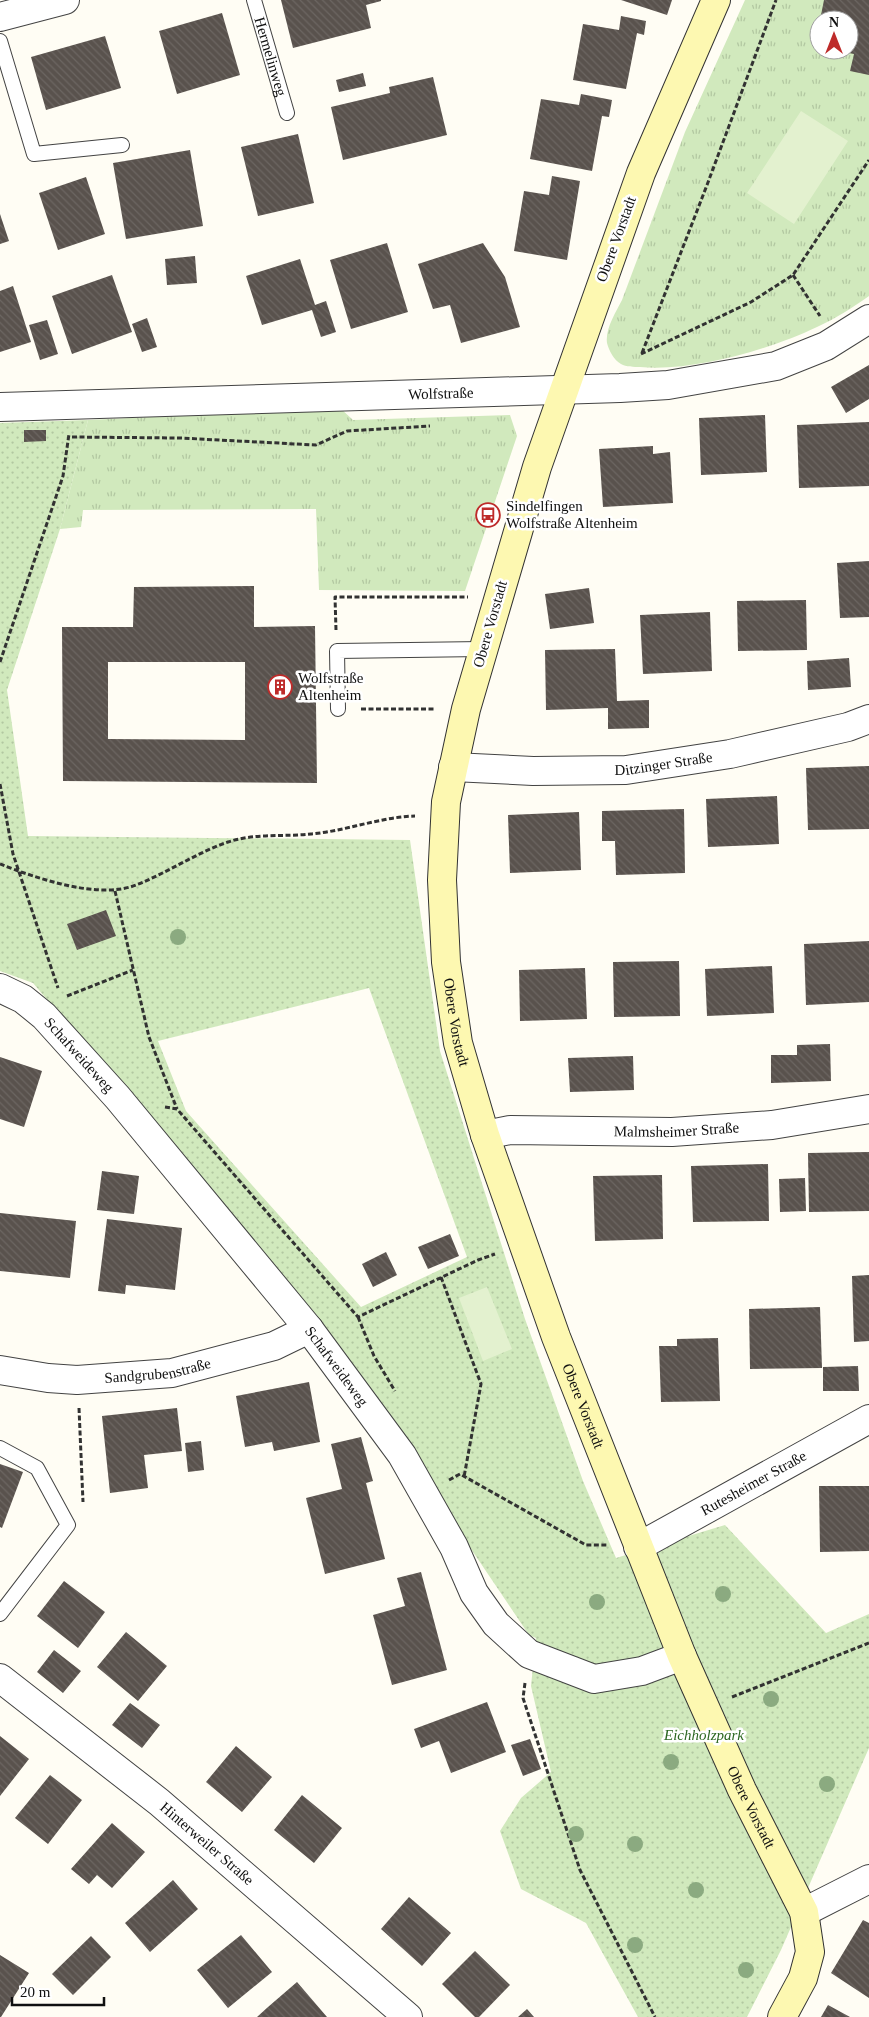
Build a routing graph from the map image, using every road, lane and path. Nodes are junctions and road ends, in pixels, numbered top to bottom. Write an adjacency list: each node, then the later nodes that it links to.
1 (65, 0): 5 (street)
2 (254, 0): 7 (lane, Hermelinweg)
3 (716, 0): 14 (main road, Obere Vorstadt)
4 (776, 0): 13 (path)
5 (0, 17)
6 (0, 42): 8 (lane)
7 (287, 113)
8 (122, 145)
9 (869, 160): 10 (path)
10 (793, 275): 12 (path); 13 (path)
11 (869, 319): 12 (street, Wolfstraße)
12 (836, 340): 15 (street, Wolfstraße)
13 (642, 353): 15 (path)
14 (564, 388): 15 (street, Wolfstraße); 16 (street, Wolfstraße); 18 (main road, Obere Vorstadt)
15 (620, 388)
16 (0, 406)
17 (431, 426): 21 (path)
18 (498, 597): 19 (main road, Obere Vorstadt); 20 (path)
19 (482, 648): 20 (lane); 24 (main road, Obere Vorstadt)
20 (337, 651): 22 (lane)
21 (0, 662)
22 (338, 709)
23 (373, 709): 24 (path)
24 (466, 709): 26 (main road, Obere Vorstadt)
25 (869, 719): 26 (street, Ditzinger Straße)
26 (453, 768): 38 (main road, Obere Vorstadt)
27 (0, 784): 30 (path)
28 (416, 816): 31 (path)
29 (0, 864): 30 (path)
30 (20, 872): 31 (path); 34 (path)
31 (115, 890): 32 (path)
32 (133, 970): 34 (path); 36 (path)
33 (0, 988): 34 (street, Schafweideweg)
34 (52, 1007): 35 (street, Schafweideweg)
35 (118, 1098): 36 (path); 42 (street, Schafweideweg)
36 (177, 1109): 41 (path)
37 (869, 1109): 38 (street, Malmsheimer Straße)
38 (485, 1135): 51 (main road, Obere Vorstadt)
39 (478, 1260): 40 (path)
40 (441, 1277): 41 (path); 48 (path)
41 (358, 1317): 43 (path)
42 (309, 1329): 44 (street, Sandgrubenstraße); 49 (street, Schafweideweg)
43 (374, 1356)
44 (0, 1370)
45 (869, 1419): 51 (street, Rutesheimer Straße)
46 (81, 1433): 50 (path)
47 (0, 1448): 52 (lane)
48 (464, 1476): 49 (path); 51 (path)
49 (424, 1494): 54 (street, Schafweideweg)
50 (83, 1506)
51 (636, 1542): 55 (main road, Obere Vorstadt)
52 (0, 1614)
53 (869, 1643): 57 (path)
54 (529, 1654): 55 (street, Schafweideweg); 61 (path)
55 (682, 1656): 57 (main road, Obere Vorstadt)
56 (0, 1678): 60 (street, Hinterweiler Straße)
57 (706, 1708): 59 (main road, Obere Vorstadt)
58 (869, 1879): 59 (street)
59 (804, 1912): 62 (main road, Obere Vorstadt)
60 (408, 2017)
61 (655, 2017)
62 (782, 2017)

